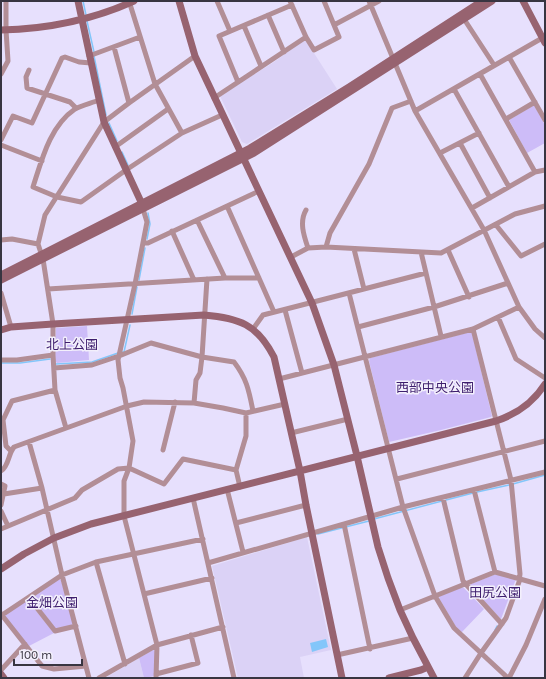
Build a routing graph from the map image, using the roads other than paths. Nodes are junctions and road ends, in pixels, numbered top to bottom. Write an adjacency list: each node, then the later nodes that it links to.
1 (6, 1): 18 (street)
2 (78, 1): 15 (street)
3 (179, 1): 25 (street)
4 (217, 1): 19 (street)
5 (379, 1): 12 (street)
6 (482, 1): 28 (street)
7 (492, 1): 14 (street)
8 (523, 1): 22 (street)
9 (131, 2): 15 (street); 20 (street)
10 (325, 2): 17 (street)
11 (291, 3): 13 (street); 21 (street)
12 (370, 3): 17 (street); 28 (street)
13 (268, 15): 16 (street); 24 (street)
14 (464, 19): 28 (street); 29 (street)
15 (82, 20): 18 (street); 27 (street)
16 (244, 26): 19 (street); 30 (street)
17 (334, 26): 21 (street)
18 (3, 30): 32 (street)
19 (230, 31): 34 (street)
20 (140, 37): 23 (street); 35 (street)
21 (306, 37): 24 (street)
22 (544, 39): 26 (street)
23 (114, 47): 27 (street); 42 (street)
24 (284, 52): 30 (street)
25 (195, 56): 35 (street); 38 (street)
26 (509, 57): 29 (street); 41 (street)
27 (90, 60): 37 (street); 39 (street)
28 (394, 61): 40 (street); 57 (street)
29 (494, 65): 33 (street)
30 (261, 66): 34 (street)
31 (29, 70): 37 (street)
32 (1, 74)
33 (480, 74): 36 (street); 47 (street)
34 (238, 82): 38 (street)
35 (155, 84): 42 (street); 44 (street)
36 (454, 89): 45 (street); 50 (street)
37 (45, 94): 43 (street); 52 (street)
38 (214, 98): 46 (street)
39 (99, 100): 43 (street); 49 (street)
40 (411, 101): 45 (street); 79 (street)
41 (535, 102): 47 (street); 48 (street)
42 (128, 103): 49 (street)
43 (76, 108): 58 (street)
44 (168, 109): 51 (street); 55 (street)
45 (415, 111): 56 (street)
46 (222, 114): 51 (street); 57 (street)
47 (506, 119): 61 (street)
48 (545, 120)
49 (104, 122): 55 (street); 64 (street)
50 (479, 133): 53 (street); 62 (street)
51 (182, 134): 59 (street)
52 (1, 140)
53 (460, 143): 56 (street); 65 (street)
54 (1, 145): 58 (street)
55 (115, 147): 59 (street)
56 (440, 153): 69 (street)
57 (242, 156): 63 (street); 66 (street)
58 (42, 161): 64 (street)
59 (126, 170): 64 (street); 66 (street)
60 (545, 170): 61 (street)
61 (536, 172): 62 (street)
62 (509, 187): 65 (street)
63 (259, 191): 67 (street); 85 (street)
64 (57, 197): 76 (street)
65 (490, 198): 69 (street)
66 (142, 206): 77 (street); 84 (street)
67 (227, 206): 71 (street); 89 (street)
68 (545, 206): 72 (street)
69 (472, 208): 73 (street)
70 (306, 210): 80 (street)
71 (197, 220): 74 (street); 88 (street)
72 (496, 225): 73 (street); 78 (street)
73 (484, 230): 82 (street); 93 (street)
74 (172, 231): 77 (street); 91 (street)
75 (1, 240): 76 (street)
76 (38, 244): 84 (street)
77 (143, 244): 94 (street)
78 (545, 244)
79 (326, 247): 80 (street); 81 (street)
80 (308, 248): 85 (street)
81 (354, 248): 83 (street); 96 (street)
82 (448, 250): 83 (street); 99 (street)
83 (421, 252): 86 (street)
84 (42, 257): 87 (street); 90 (street); 95 (street)
85 (291, 257): 100 (street)
86 (426, 274): 96 (street); 101 (street)
87 (1, 275)
88 (225, 278): 89 (street); 92 (street)
89 (259, 278): 104 (street)
90 (1, 280)
91 (194, 280): 92 (street); 94 (street)
92 (207, 280): 105 (street)
93 (508, 283): 99 (street); 102 (street)
94 (135, 284): 95 (street); 107 (street)
95 (48, 289): 108 (street)
96 (364, 289): 98 (street)
97 (1, 293): 109 (street)
98 (349, 293): 100 (street); 110 (street)
99 (469, 297): 101 (street)
100 (312, 303): 103 (street); 121 (street)
101 (434, 307): 110 (street); 114 (street)
102 (519, 307): 106 (street); 115 (street)
103 (285, 310): 104 (street); 123 (street)
104 (274, 312): 111 (street)
105 (204, 315): 107 (street); 111 (street); 118 (street)
106 (498, 317): 112 (street); 124 (street)
107 (127, 320): 108 (street); 117 (street)
108 (53, 324): 109 (street); 116 (street)
109 (11, 327): 113 (street)
110 (358, 327): 119 (street)
111 (253, 329): 125 (street)
112 (473, 329): 114 (street); 135 (street)
113 (1, 330)
114 (441, 336): 119 (street)
115 (545, 338)
116 (52, 355): 120 (street); 122 (street)
117 (119, 356): 118 (street); 122 (street); 131 (street)
118 (202, 357): 129 (street); 132 (street)
119 (365, 357): 121 (street); 140 (street)
120 (1, 360)
121 (334, 365): 123 (street); 134 (street)
122 (54, 368): 127 (street)
123 (302, 373): 125 (street)
124 (545, 378)
125 (280, 379): 130 (street)
126 (545, 384): 135 (street)
127 (55, 390): 136 (street); 142 (street)
128 (175, 402): 129 (street); 131 (street); 141 (street)
129 (194, 403): 133 (street)
130 (285, 404): 132 (street); 137 (street)
131 (127, 406): 136 (street); 145 (street)
132 (253, 411): 133 (street)
133 (246, 414): 147 (street)
134 (348, 419): 137 (street); 144 (street)
135 (496, 421): 140 (street); 143 (street)
136 (66, 428): 139 (street)
137 (291, 433): 148 (street)
138 (545, 441): 143 (street)
139 (29, 442): 142 (street); 154 (street)
140 (389, 449): 144 (street); 150 (street)
141 (163, 450)
142 (11, 451): 146 (street)
143 (504, 452): 150 (street); 151 (street)
144 (358, 456): 148 (street); 166 (street)
145 (129, 468): 147 (street); 163 (street); 165 (street)
146 (1, 470)
147 (236, 470): 153 (street)
148 (300, 471): 153 (street); 161 (street)
149 (545, 472): 151 (street)
150 (397, 479): 162 (street)
151 (511, 480): 156 (street); 182 (street)
152 (1, 484): 157 (street)
153 (240, 487): 155 (street)
154 (42, 488): 157 (street); 163 (street)
155 (227, 489): 158 (street); 167 (street)
156 (474, 490): 159 (street); 179 (street)
157 (4, 494): 160 (street)
158 (193, 498): 165 (street); 173 (street)
159 (443, 498): 162 (street); 183 (street)
160 (1, 505)
161 (306, 505): 167 (street); 171 (street)
162 (403, 507): 166 (street); 186 (street)
163 (48, 509): 169 (street); 172 (street)
164 (1, 511): 169 (street)
165 (124, 516): 172 (street); 175 (street)
166 (371, 516): 168 (street); 189 (street)
167 (236, 523): 174 (street)
168 (344, 524): 171 (street); 198 (street)
169 (8, 526): 170 (street)
170 (1, 529)
171 (312, 532): 174 (street); 200 (street)
172 (54, 538): 178 (street); 180 (street)
173 (203, 539): 175 (street); 177 (street)
174 (243, 552): 177 (street)
175 (133, 554): 176 (street); 185 (street)
176 (96, 562): 180 (street); 201 (street)
177 (208, 563): 181 (street)
178 (1, 569)
179 (494, 572): 182 (street); 183 (street)
180 (62, 575): 187 (street); 192 (street)
181 (212, 578): 185 (street); 193 (street)
182 (520, 578): 184 (street); 191 (street)
183 (465, 584): 186 (street); 191 (street)
184 (545, 586)
185 (144, 594): 197 (street)
186 (435, 596): 189 (street); 199 (street)
187 (29, 598): 190 (street); 192 (street)
188 (545, 599): 217 (street)
189 (400, 610): 195 (street)
190 (2, 615): 196 (street)
191 (502, 624): 199 (street)
192 (76, 626): 202 (street)
193 (223, 627): 194 (street); 208 (street)
194 (191, 635): 197 (street); 206 (street)
195 (413, 638): 198 (street); 203 (street)
196 (25, 644): 202 (street); 204 (street)
197 (157, 644): 201 (street); 206 (street)
198 (370, 648): 200 (street)
199 (481, 653): 216 (street); 217 (street)
200 (338, 655): 213 (street)
201 (125, 664): 211 (street)
202 (86, 666): 210 (street)
203 (428, 667): 207 (street); 215 (street)
204 (1, 670)
205 (1, 674): 209 (street)
206 (156, 676)
207 (406, 676): 214 (street)
208 (234, 677): 212 (street)
209 (4, 678)
210 (89, 678)
211 (99, 678)
212 (228, 678)
213 (342, 678)
214 (389, 678)
215 (434, 678)
216 (465, 678)
217 (508, 678)

